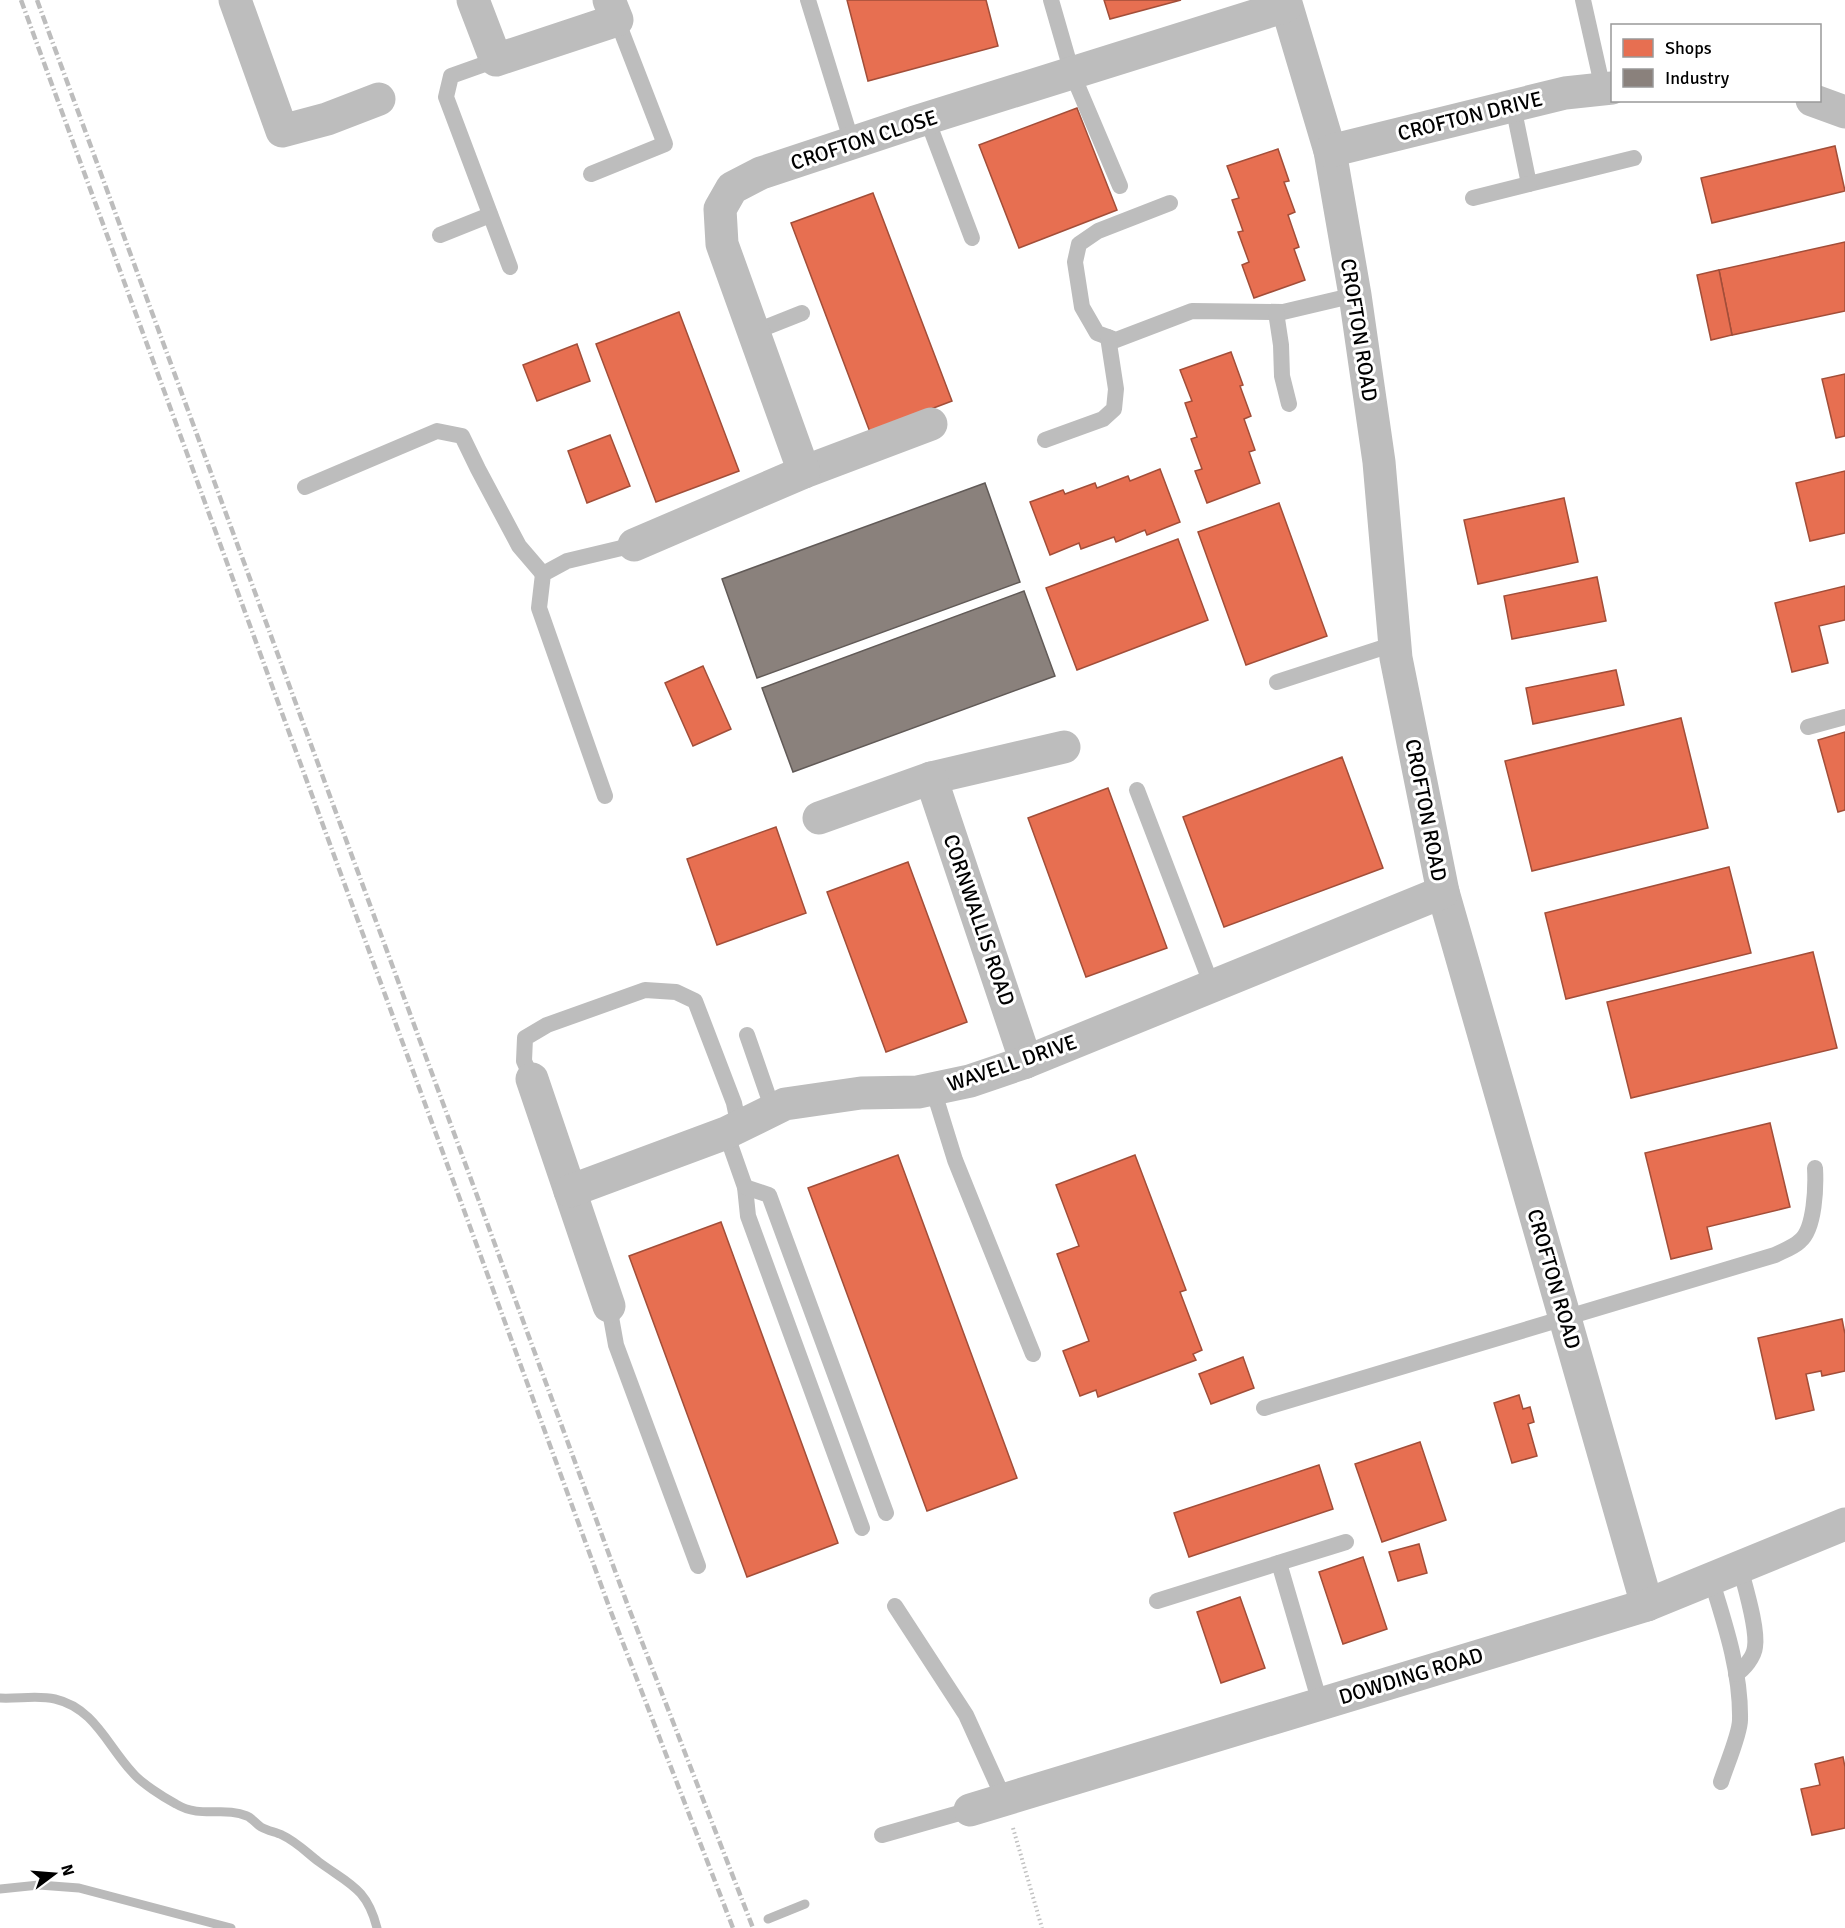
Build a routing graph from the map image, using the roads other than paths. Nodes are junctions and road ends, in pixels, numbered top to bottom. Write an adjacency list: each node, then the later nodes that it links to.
1 (235, 0): 11 (street)
2 (473, 0): 8 (street)
3 (808, 0): 16 (lane)
4 (1051, 0): 9 (lane)
5 (1583, 0): 10 (lane)
6 (1285, 3): 9 (street, CROFTON CLOSE); 17 (street, CROFTON ROAD)
7 (613, 10): 8 (street); 19 (lane)
8 (496, 60): 24 (lane)
9 (1072, 73): 15 (street, CROFTON CLOSE); 21 (lane)
10 (1608, 89): 13 (street, CROFTON DRIVE)
11 (379, 99)
12 (1818, 102): 14 (street)
13 (1513, 106): 17 (street, CROFTON DRIVE); 20 (lane)
14 (1845, 112)
15 (927, 119): 16 (street, CROFTON CLOSE); 26 (lane)
16 (852, 143): 31 (street, CROFTON CLOSE)
17 (1330, 151): 28 (street, CROFTON ROAD)
18 (1634, 158): 20 (lane)
19 (591, 174)
20 (1529, 184): 22 (lane)
21 (1120, 186)
22 (1473, 198)
23 (1170, 203): 32 (lane)
24 (490, 215): 25 (lane); 27 (lane)
25 (440, 235)
26 (972, 238)
27 (510, 267)
28 (1355, 295): 29 (lane); 40 (street, CROFTON ROAD)
29 (1275, 312): 32 (lane); 33 (lane)
30 (802, 313): 31 (lane)
31 (754, 332): 36 (street, CROFTON CLOSE)
32 (1108, 337): 35 (lane)
33 (1289, 404)
34 (932, 424): 36 (street)
35 (1045, 440)
36 (804, 472): 38 (street)
37 (305, 487): 39 (lane)
38 (634, 545): 39 (lane)
39 (543, 574): 47 (lane)
40 (1394, 644): 41 (lane); 49 (street, CROFTON ROAD)
41 (1277, 682)
42 (1845, 717): 43 (lane)
43 (1808, 727)
44 (1064, 747): 45 (street)
45 (931, 778): 48 (street); 52 (street, CORNWALLIS ROAD)
46 (1137, 790): 50 (lane)
47 (605, 796)
48 (819, 818)
49 (1443, 892): 50 (street, WAVELL DRIVE); 61 (street, CROFTON ROAD)
50 (1212, 986): 52 (street, WAVELL DRIVE)
51 (747, 1035): 55 (lane)
52 (1026, 1062): 54 (street, WAVELL DRIVE)
53 (532, 1079): 56 (lane); 59 (street)
54 (933, 1089): 55 (street, WAVELL DRIVE); 62 (lane)
55 (773, 1110): 56 (street, WAVELL DRIVE)
56 (732, 1130): 58 (lane); 59 (street, WAVELL DRIVE)
57 (1815, 1168): 61 (lane)
58 (745, 1187): 64 (lane); 66 (lane)
59 (570, 1191): 60 (street)
60 (609, 1306): 69 (lane)
61 (1565, 1317): 63 (lane); 72 (street, CROFTON ROAD)
62 (1033, 1354)
63 (1264, 1408)
64 (886, 1513)
65 (1845, 1524): 70 (street, DOWDING ROAD)
66 (862, 1528)
67 (1346, 1542): 68 (lane)
68 (1279, 1563): 71 (lane); 75 (lane)
69 (698, 1566)
70 (1725, 1573): 72 (street, DOWDING ROAD); 74 (lane); 74 (lane)
71 (1157, 1601)
72 (1647, 1605): 75 (street, DOWDING ROAD)
73 (895, 1606): 77 (lane)
74 (1736, 1674): 76 (lane)
75 (1320, 1704): 77 (street, DOWDING ROAD)
76 (1721, 1782)
77 (1004, 1799): 78 (street, DOWDING ROAD)
78 (970, 1809): 79 (lane)
79 (882, 1835)

